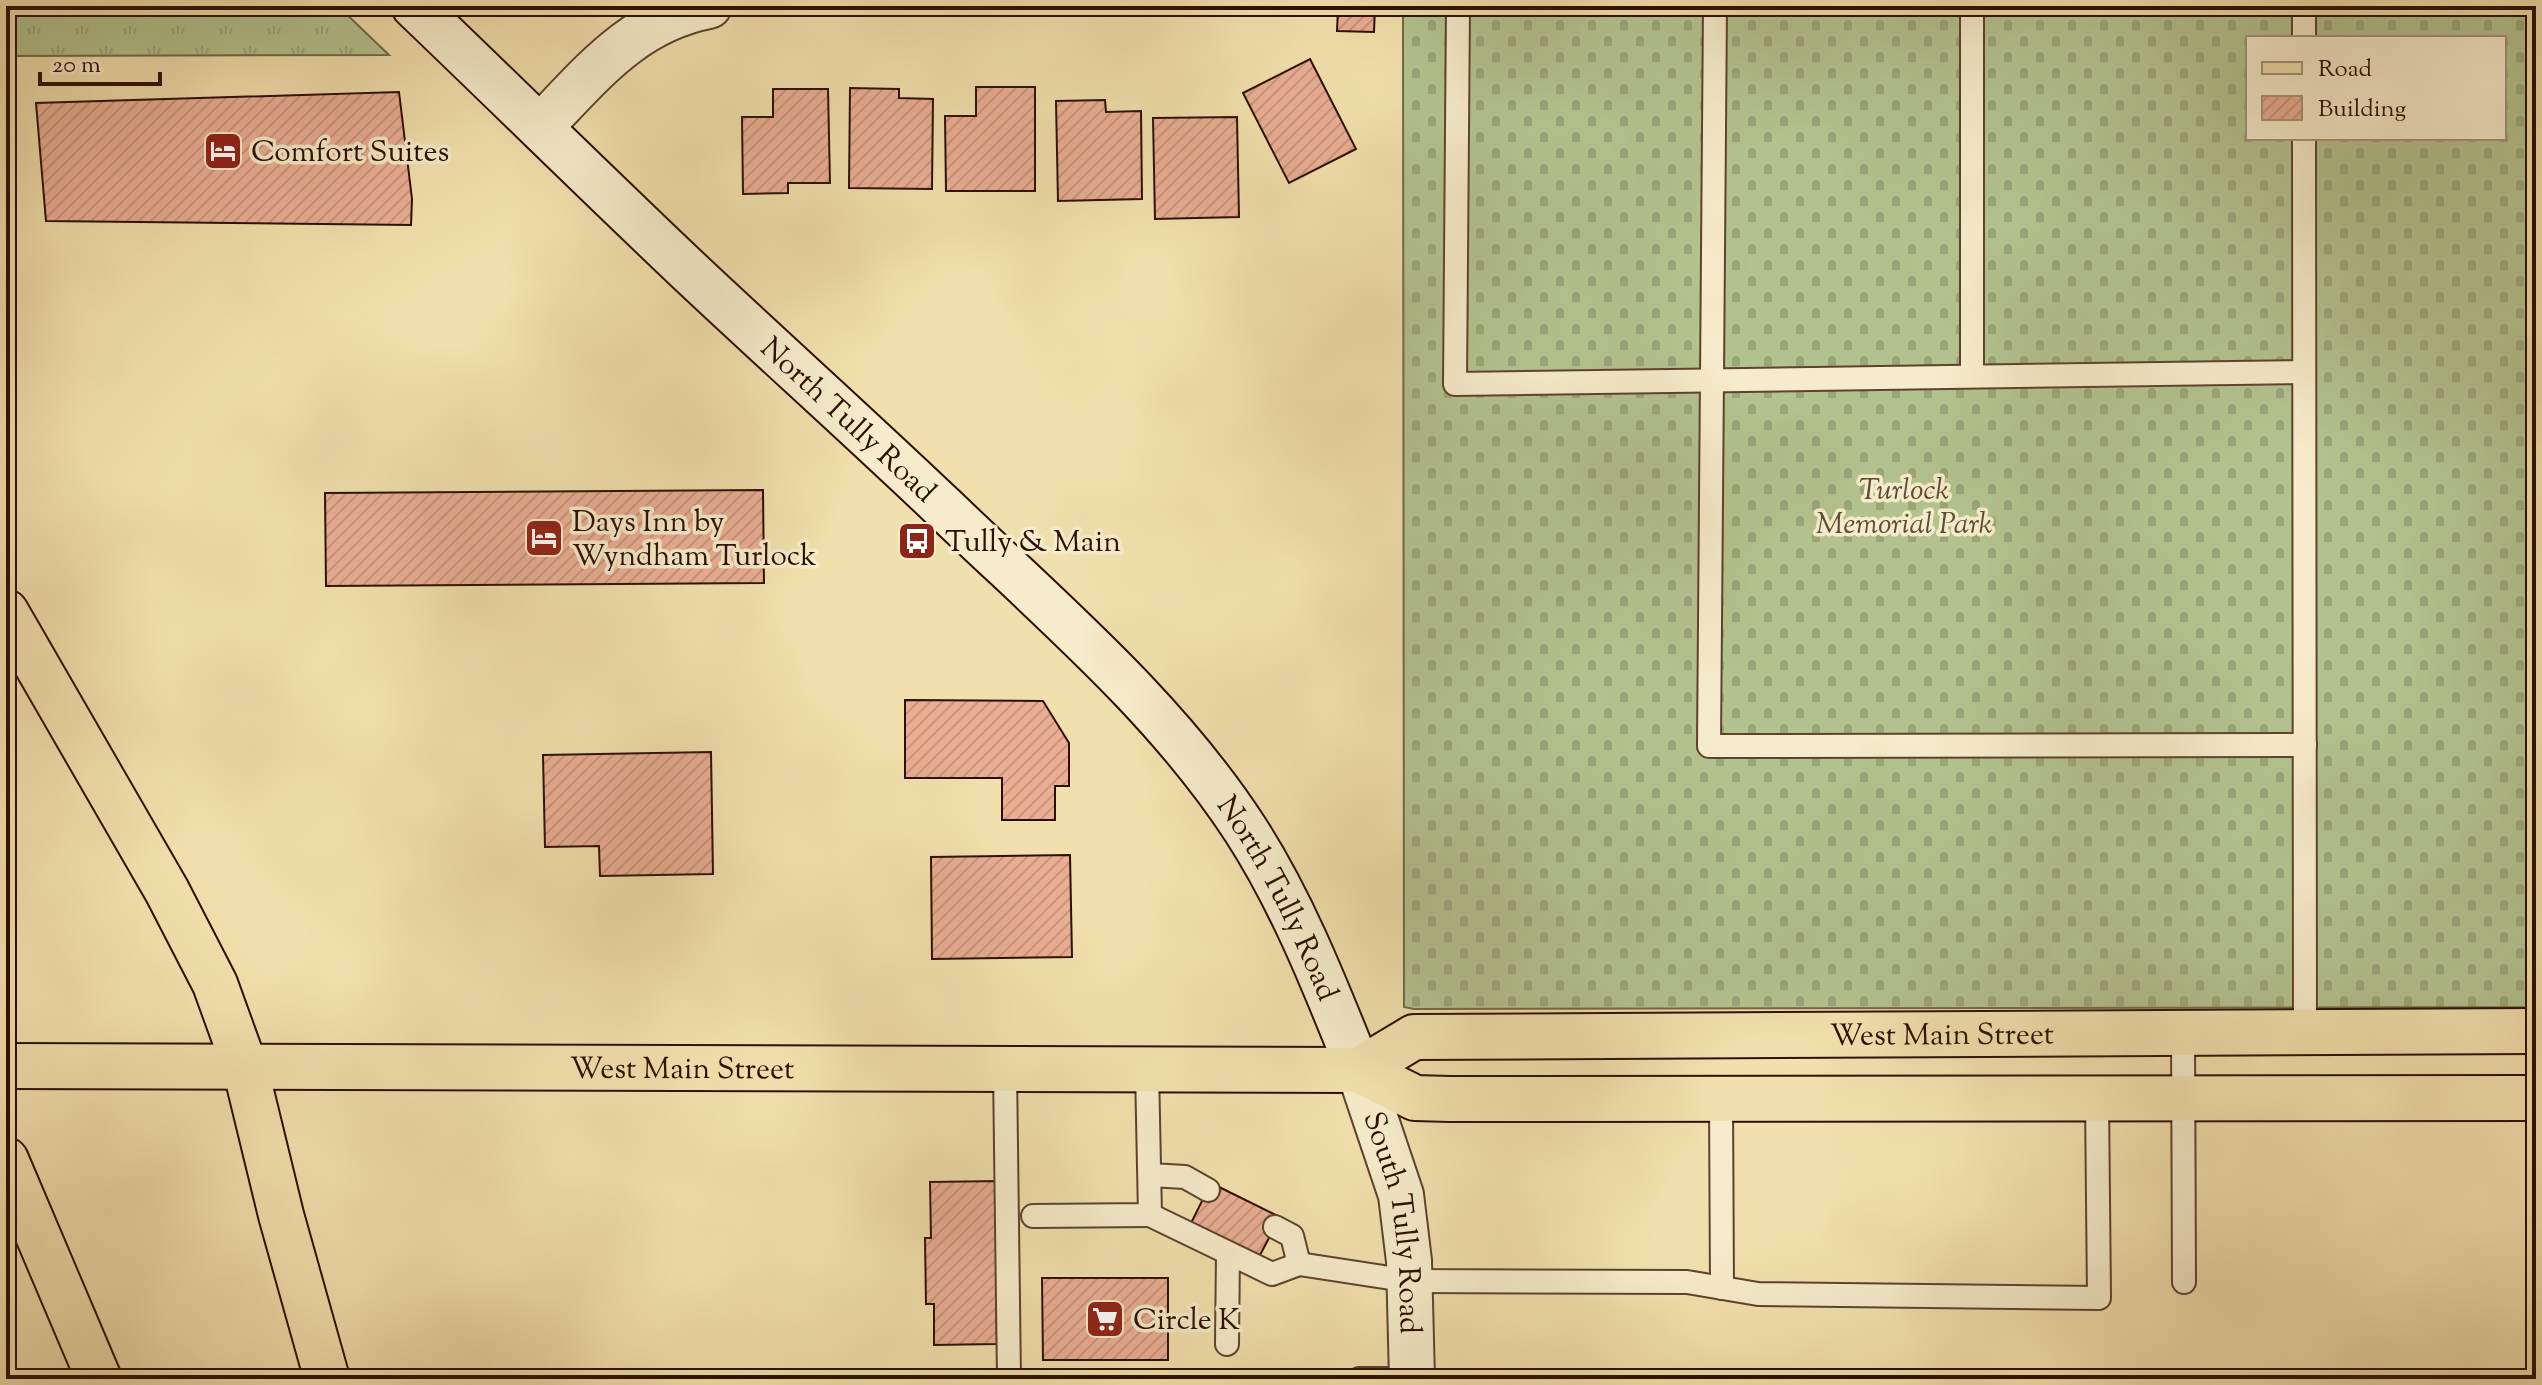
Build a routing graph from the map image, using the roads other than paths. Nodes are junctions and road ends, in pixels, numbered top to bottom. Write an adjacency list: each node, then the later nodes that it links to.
1 (414, 6): 8 (street, North Tully Road)
2 (709, 6): 8 (street)
3 (1458, 6): 12 (lane)
4 (1715, 6): 12 (lane)
5 (1972, 6): 11 (lane)
6 (2304, 6): 7 (lane)
7 (2304, 36)
8 (540, 127): 22 (street, North Tully Road)
9 (2304, 140): 10 (lane)
10 (2304, 372): 11 (lane); 14 (lane)
11 (1972, 376): 12 (lane)
12 (1713, 380): 14 (lane)
13 (6, 612): 19 (main road)
14 (2305, 745): 15 (lane)
15 (2305, 1031): 16 (main road, West Main Street); 17 (main road, West Main Street)
16 (2536, 1031)
17 (2183, 1032): 22 (main road, West Main Street); 25 (lane)
18 (6, 1066): 19 (main road, West Main Street)
19 (245, 1067): 20 (main road, West Main Street); 40 (main road)
20 (1005, 1069): 21 (main road, West Main Street); 41 (lane)
21 (1147, 1069): 22 (main road, West Main Street); 28 (lane)
22 (1359, 1070): 26 (main road, West Main Street); 35 (street, South Tully Road)
23 (2536, 1098): 25 (main road, West Main Street)
24 (2097, 1099): 25 (main road, West Main Street); 26 (main road, West Main Street); 37 (lane)
25 (2183, 1099): 36 (lane)
26 (1721, 1100): 37 (lane)
27 (12, 1175): 39 (main road)
28 (1150, 1175): 29 (lane); 30 (lane)
29 (1208, 1190)
30 (1150, 1215): 31 (lane); 33 (lane)
31 (1033, 1216)
32 (1275, 1227): 34 (lane)
33 (1228, 1253): 34 (lane); 38 (lane)
34 (1299, 1264): 35 (lane)
35 (1410, 1281): 37 (lane); 43 (street, South Tully Road)
36 (2184, 1282)
37 (1722, 1288)
38 (1227, 1344)
39 (99, 1379)
40 (327, 1379)
41 (1009, 1379)
42 (1359, 1379): 43 (lane)
43 (1412, 1379)

